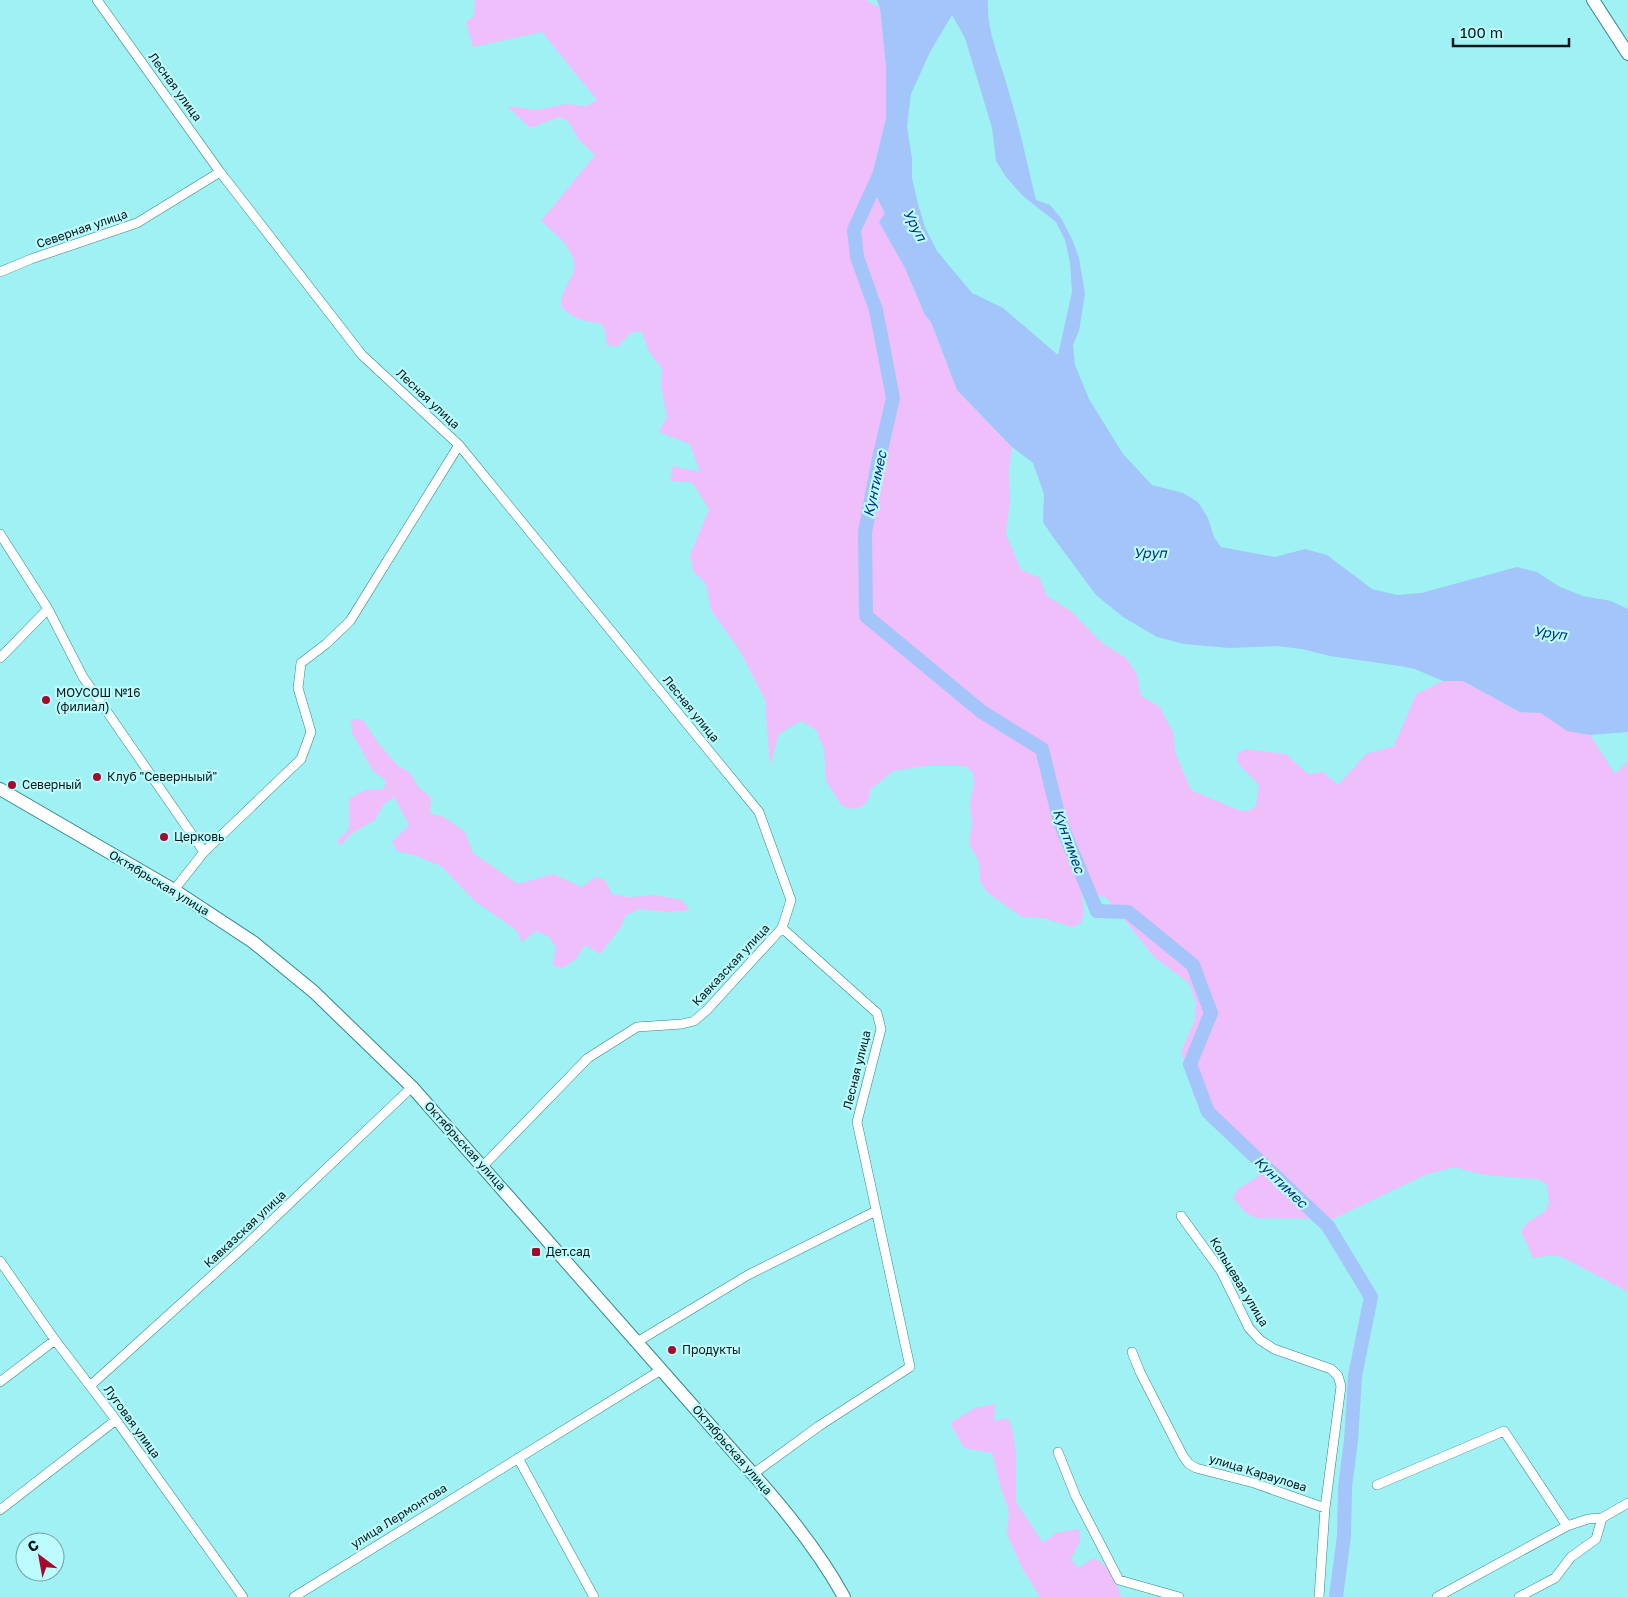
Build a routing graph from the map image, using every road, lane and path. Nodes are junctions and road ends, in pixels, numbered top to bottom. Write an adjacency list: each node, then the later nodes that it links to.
1 (97, 0): 4 (street, Лесная улица)
2 (1593, 0): 3 (street)
3 (1628, 54)
4 (220, 172): 5 (street, Северная улица); 6 (street, Лесная улица)
5 (0, 272)
6 (459, 445): 11 (street); 13 (street, Лесная улица)
7 (0, 534): 8 (street)
8 (48, 609): 9 (street); 11 (street)
9 (0, 658)
10 (0, 789): 12 (street, Октябрьская улица)
11 (204, 852): 12 (street)
12 (174, 890): 14 (street, Октябрьская улица)
13 (782, 928): 15 (street, Кавказская улица); 16 (street, Лесная улица)
14 (412, 1087): 15 (street, Октябрьская улица); 24 (street, Кавказская улица)
15 (483, 1166): 20 (street, Октябрьская улица)
16 (876, 1211): 20 (street); 28 (street, Лесная улица)
17 (1181, 1216): 31 (street, Кольцевая улица)
18 (0, 1261): 19 (street, Луговая улица)
19 (55, 1340): 23 (street); 24 (street, Луговая улица)
20 (637, 1342): 22 (street, Октябрьская улица)
21 (1132, 1352): 31 (street, улица Караулова)
22 (661, 1370): 27 (street, улица Лермонтова); 28 (street, Октябрьская улица)
23 (0, 1382)
24 (90, 1386): 25 (street, Луговая улица)
25 (116, 1420): 32 (street); 35 (street, Луговая улица)
26 (1058, 1452): 39 (street)
27 (518, 1458): 36 (street, улица Лермонтова); 37 (street)
28 (754, 1474): 38 (street, Октябрьская улица)
29 (1377, 1485): 34 (street)
30 (1628, 1503): 33 (street)
31 (1325, 1508): 40 (street)
32 (0, 1510)
33 (1602, 1518): 34 (street); 42 (street)
34 (1567, 1526): 41 (street)
35 (243, 1597)
36 (294, 1597)
37 (594, 1597)
38 (844, 1597)
39 (1179, 1597)
40 (1319, 1597)
41 (1437, 1597)
42 (1519, 1597)

